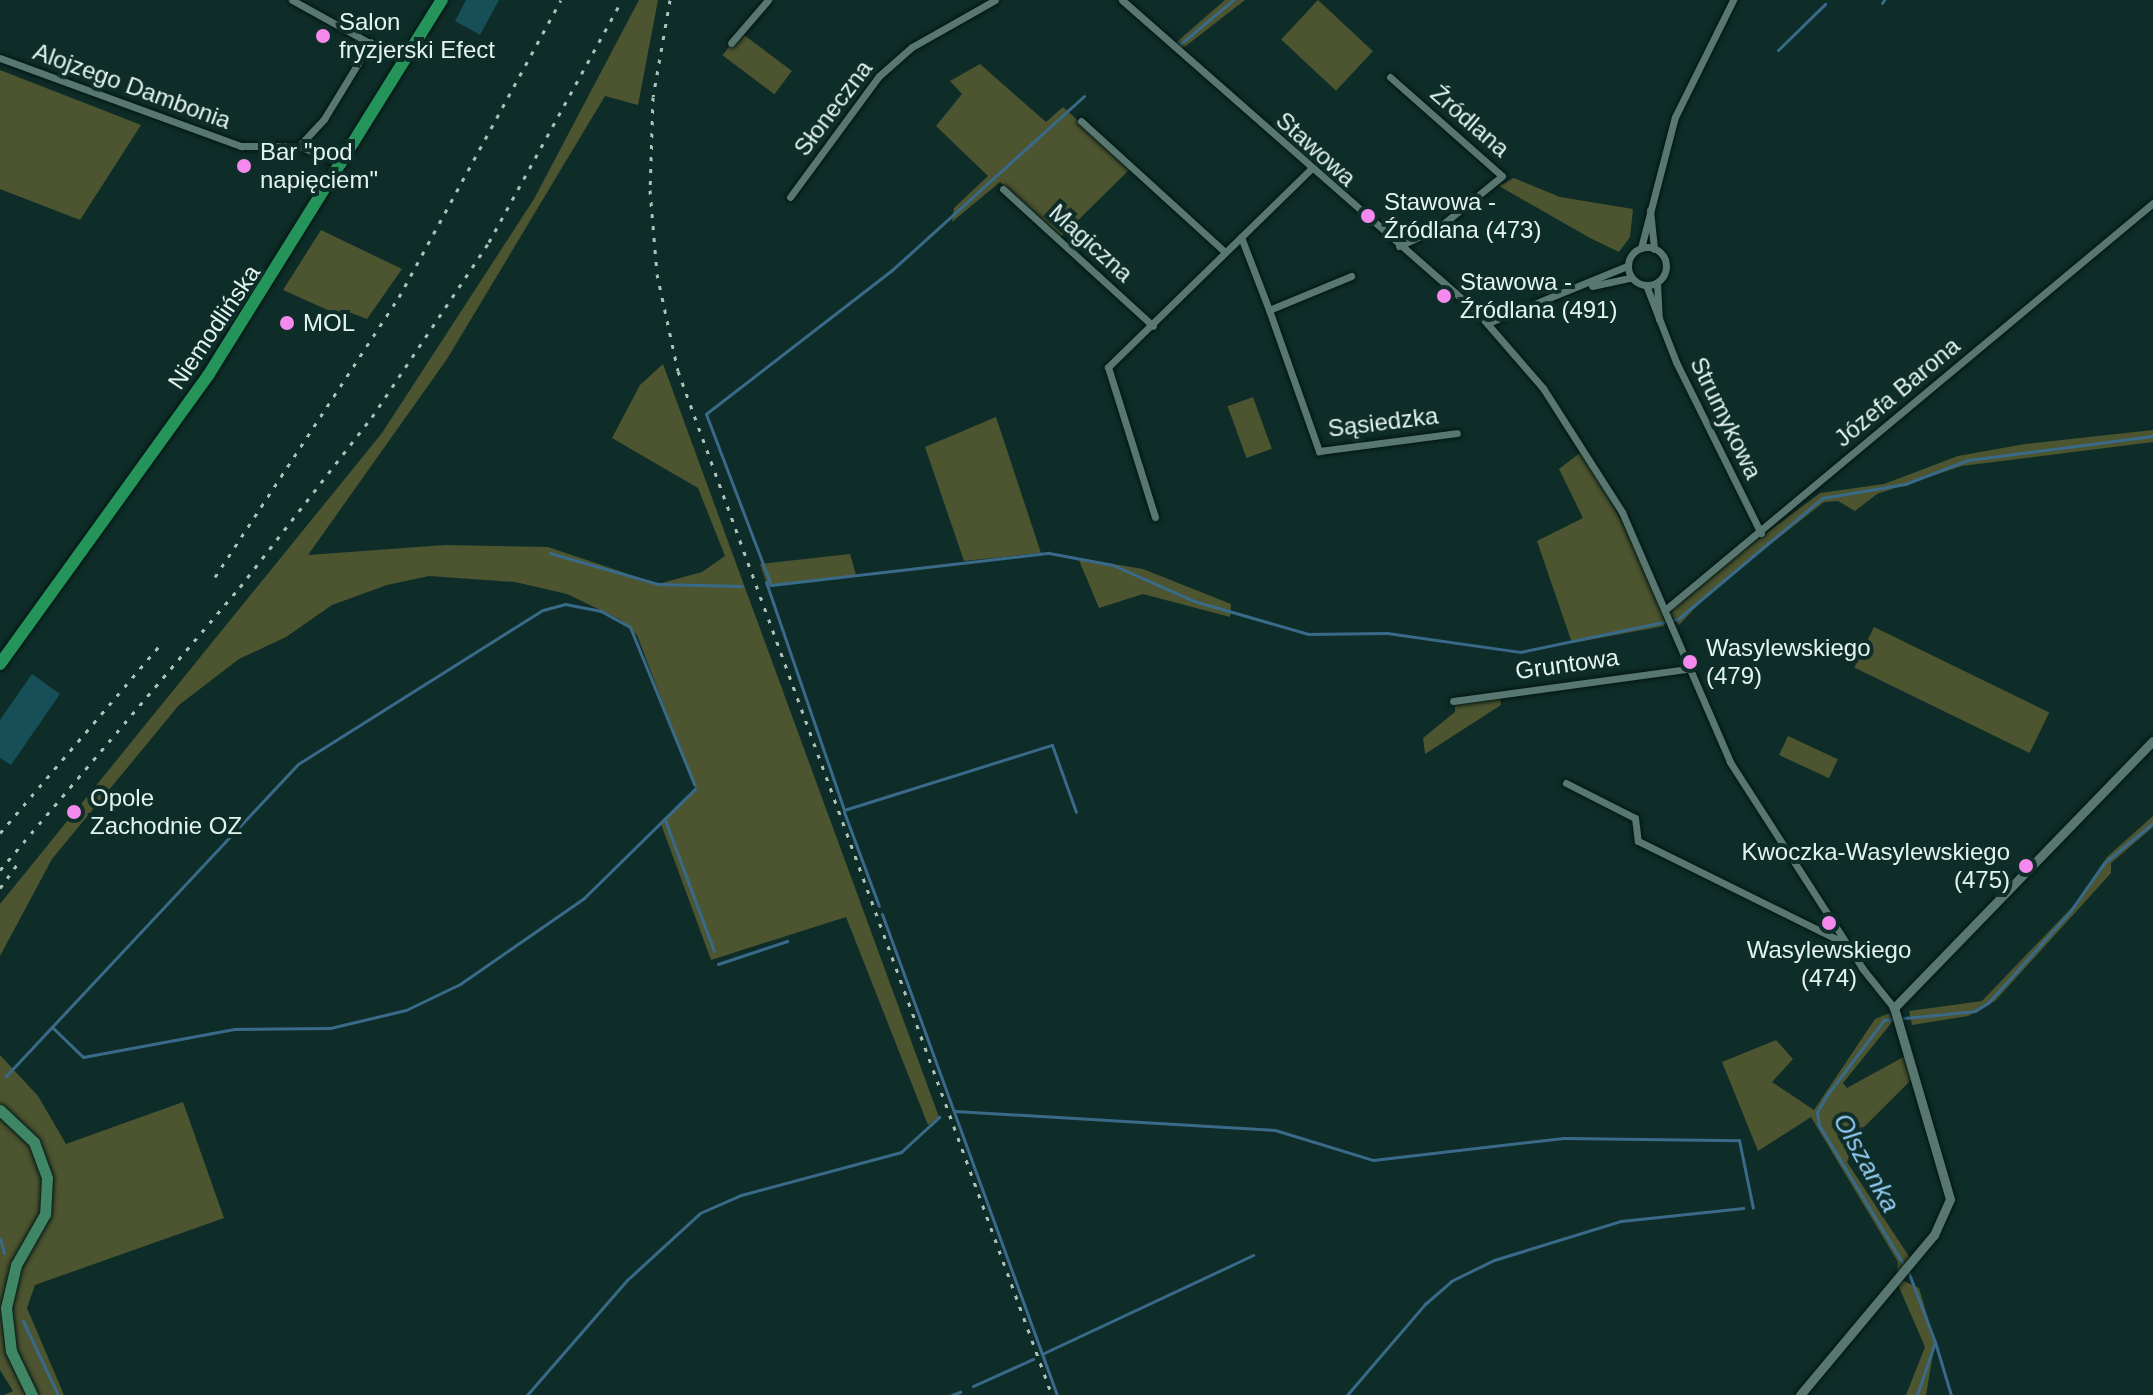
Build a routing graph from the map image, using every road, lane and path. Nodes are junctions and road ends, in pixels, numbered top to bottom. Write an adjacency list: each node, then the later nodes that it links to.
1 (292, 0): 7 (street)
2 (442, 0): 10 (main road, Niemodlińska)
3 (768, 0): 8 (street)
4 (995, 0): 17 (street, Słoneczna)
5 (1122, 0): 15 (street, Stawowa)
6 (1733, 0): 19 (street)
7 (371, 42): 10 (street); 13 (street)
8 (731, 43)
9 (0, 58): 13 (street, Alojzego Dambonia)
10 (406, 63): 14 (main road, Niemodlińska)
11 (1390, 77): 21 (street, Źródlana)
12 (1081, 121): 24 (street)
13 (299, 146): 14 (street, Alojzego Dambonia)
14 (345, 165): 39 (main road, Niemodlińska)
15 (1310, 170): 20 (street); 21 (street, Stawowa)
16 (1003, 189): 34 (street, Magiczna)
17 (790, 197)
18 (2153, 203): 37 (street, Józefa Barona)
19 (1650, 210): 22 (street); 23 (street)
20 (1241, 237): 24 (street); 31 (street, Sąsiedzka)
21 (1399, 246): 33 (street, Stawowa)
22 (1641, 248): 23 (street); 25 (street)
23 (1654, 249): 28 (street)
24 (1225, 252): 34 (street)
25 (1627, 266): 27 (street); 30 (street)
26 (1351, 276): 31 (street)
27 (1631, 278): 29 (street); 30 (street)
28 (1657, 283): 29 (street); 32 (street, Strumykowa)
29 (1646, 285): 32 (street, Strumykowa)
30 (1590, 286): 33 (street)
31 (1269, 310): 35 (street, Sąsiedzka)
32 (1659, 319): 37 (street, Strumykowa)
33 (1488, 323): 38 (street, Stawowa)
34 (1153, 326): 36 (street)
35 (1457, 433)
36 (1155, 517)
37 (1761, 533): 38 (street, Józefa Barona)
38 (1665, 610): 40 (street, Stawowa)
39 (0, 664)
40 (1688, 669): 41 (street, Gruntowa); 44 (street, Stawowa)
41 (1453, 701)
42 (2153, 741): 45 (street)
43 (1566, 783): 44 (street)
44 (1848, 945): 45 (street, Stawowa)
45 (1894, 1010): 48 (street)
46 (0, 1110): 47 (main road)
47 (32, 1395)
48 (1800, 1395)

